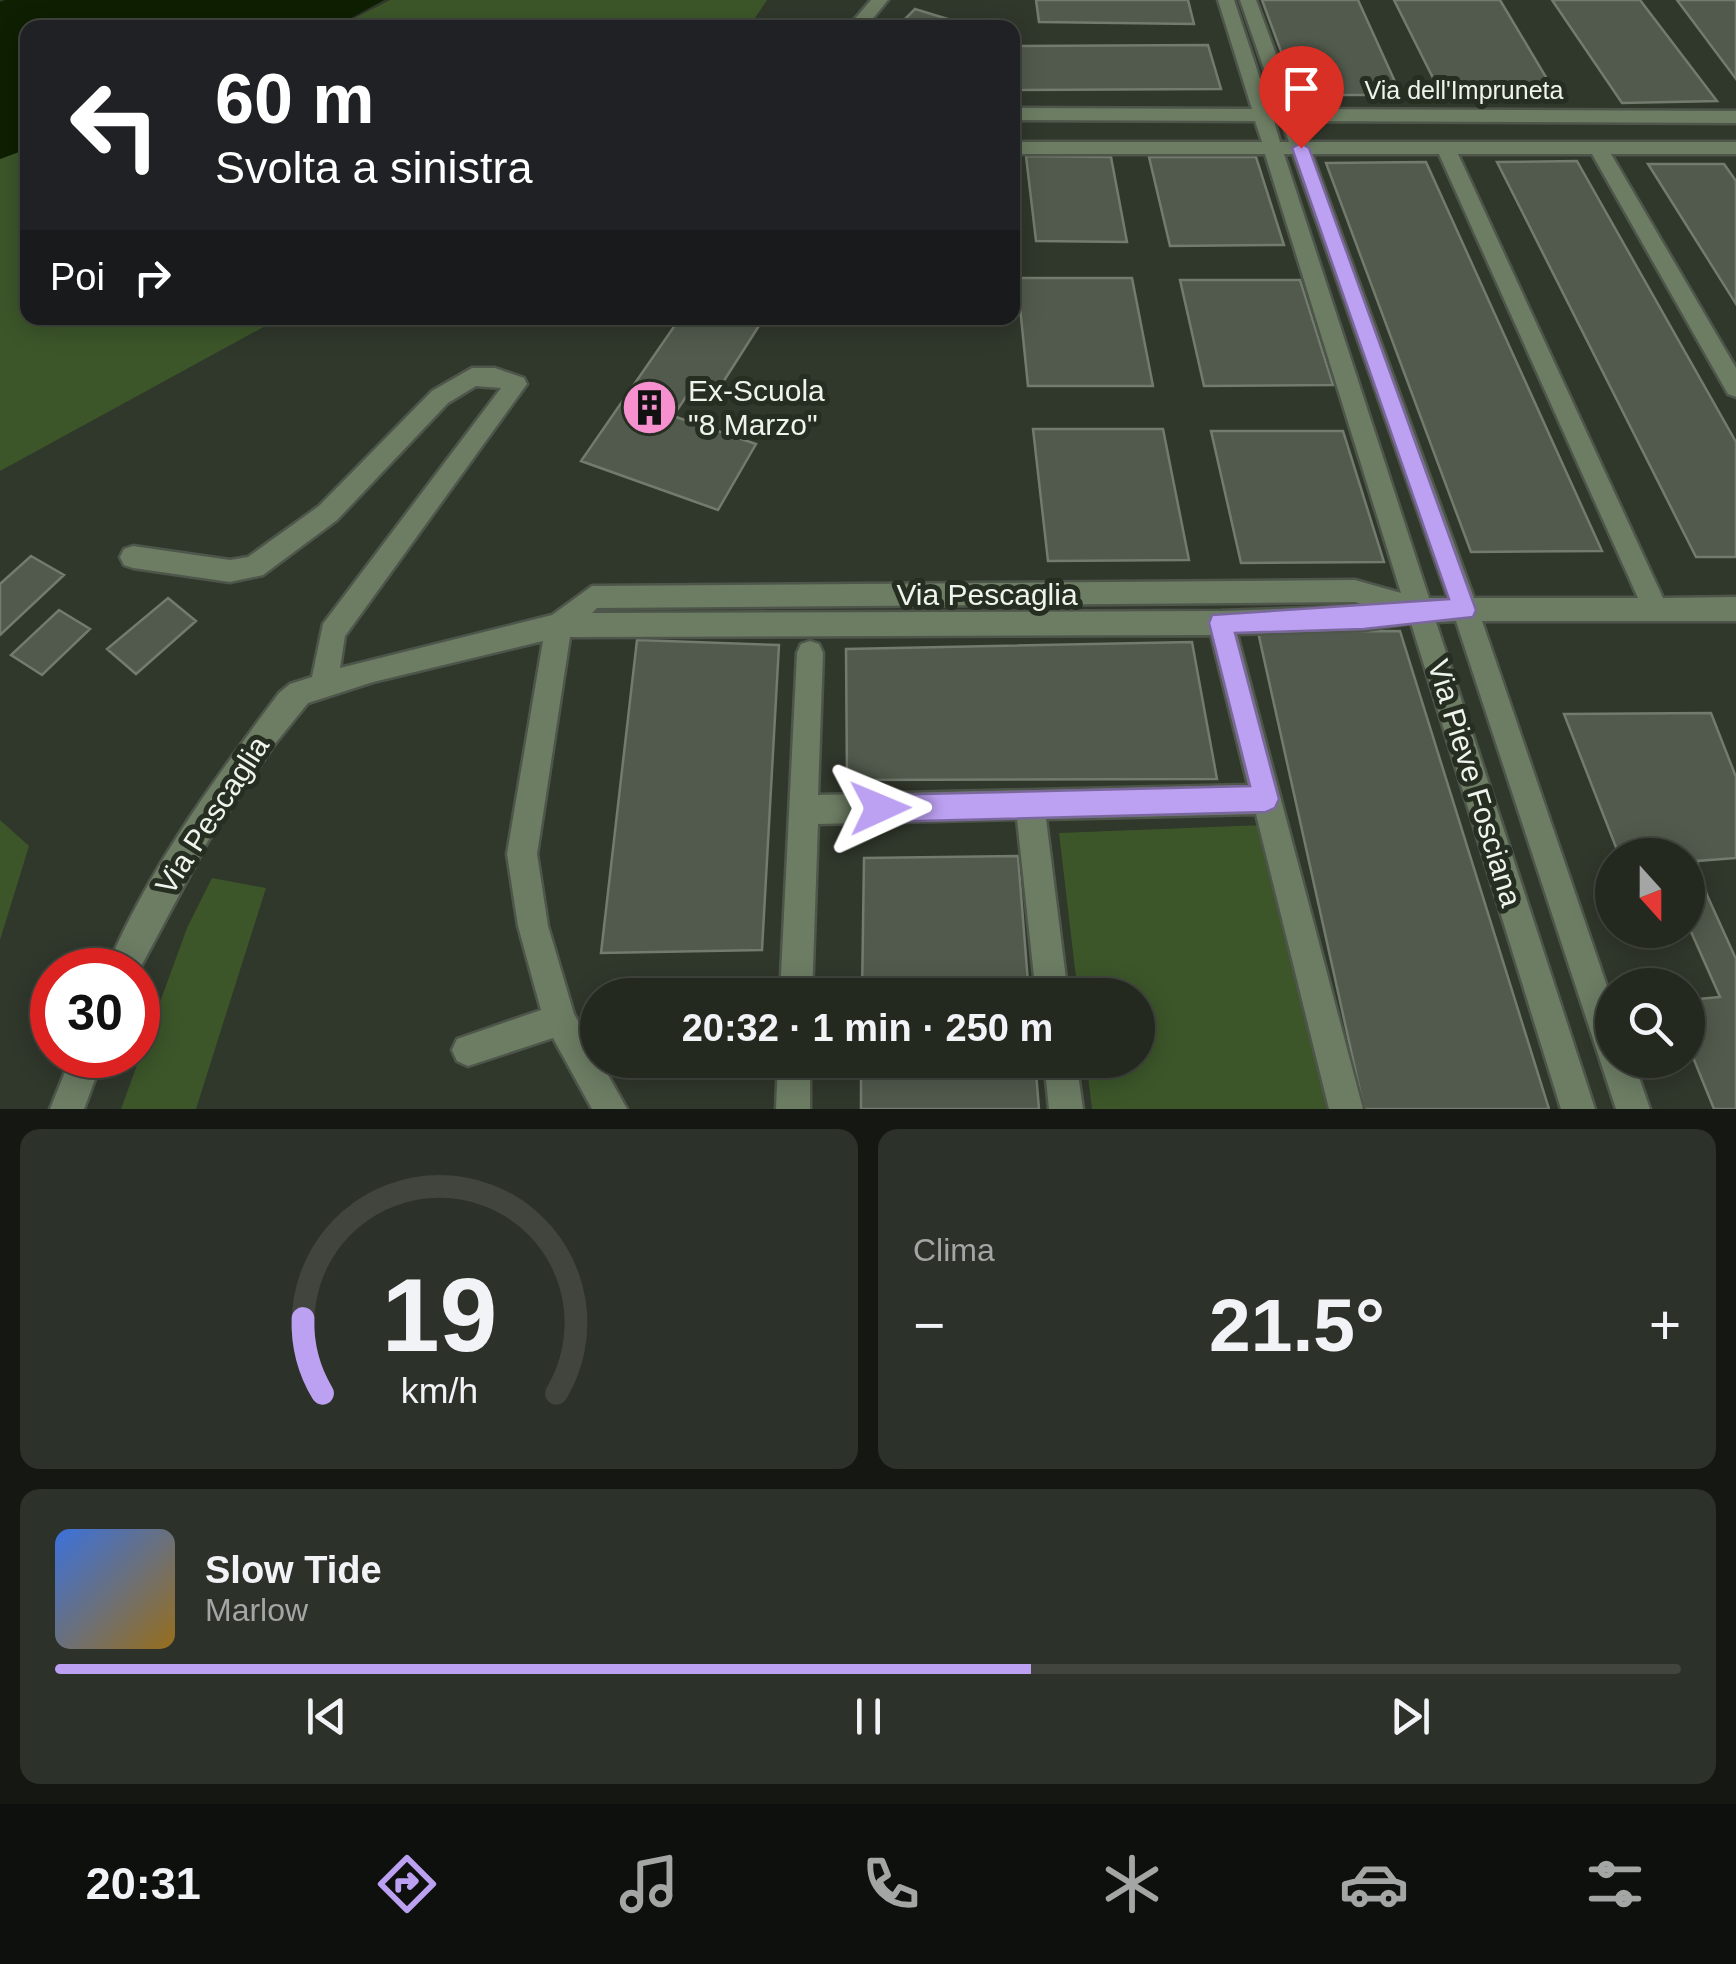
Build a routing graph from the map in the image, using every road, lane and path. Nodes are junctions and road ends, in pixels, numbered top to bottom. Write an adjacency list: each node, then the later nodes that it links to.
1 (880, 0): 4 (street)
2 (1226, 0): 6 (street, Via Pieve Fosciana)
3 (1248, 0): 6 (street, Via Pieve Fosciana)
4 (862, 20)
5 (1020, 114): 6 (street, Via dell'Impruneta)
6 (1276, 114): 7 (street, Via dell'Impruneta); 9 (street, Via Pieve Fosciana); 10 (street, Via Pieve Fosciana)
7 (1736, 117)
8 (1020, 148): 9 (street, Via dell'Impruneta)
9 (1274, 148): 10 (street, Via dell'Impruneta); 16 (street, Via Pieve Fosciana)
10 (1301, 148): 11 (street, Via dell'Impruneta); 17 (street, Via Pieve Fosciana)
11 (1445, 148): 12 (street, Via dell'Impruneta); 18 (street)
12 (1598, 148): 13 (street, Via dell'Impruneta); 14 (street)
13 (1736, 148)
14 (1736, 388)
15 (133, 557): 23 (street)
16 (1422, 610): 17 (street, Via Pescaglia); 20 (street, Via Pescaglia); 21 (street, Via Pescaglia); 42 (street, Via Pieve Fosciana)
17 (1464, 610): 18 (street, Via Pescaglia); 30 (street, Via Pieve Fosciana)
18 (1656, 610): 19 (street, Via Pescaglia)
19 (1736, 610)
20 (1221, 623): 21 (street, Via Pescaglia); 24 (street)
21 (559, 625): 23 (street, Via Pescaglia); 31 (street)
22 (810, 653): 26 (street)
23 (324, 686): 27 (street, Via Pescaglia)
24 (1266, 799): 25 (street); 41 (street)
25 (1030, 805): 26 (street); 29 (street)
26 (806, 810): 28 (street)
27 (133, 948)
28 (797, 978)
29 (1050, 978)
30 (1595, 998)
31 (560, 1020): 32 (street); 38 (street)
32 (468, 1050)
33 (79, 1078): 37 (street)
34 (794, 1078): 39 (street)
35 (1062, 1078): 40 (street)
36 (1623, 1078): 43 (street)
37 (66, 1109)
38 (610, 1109)
39 (794, 1109)
40 (1066, 1109)
41 (1346, 1109)
42 (1578, 1109)
43 (1633, 1109)

